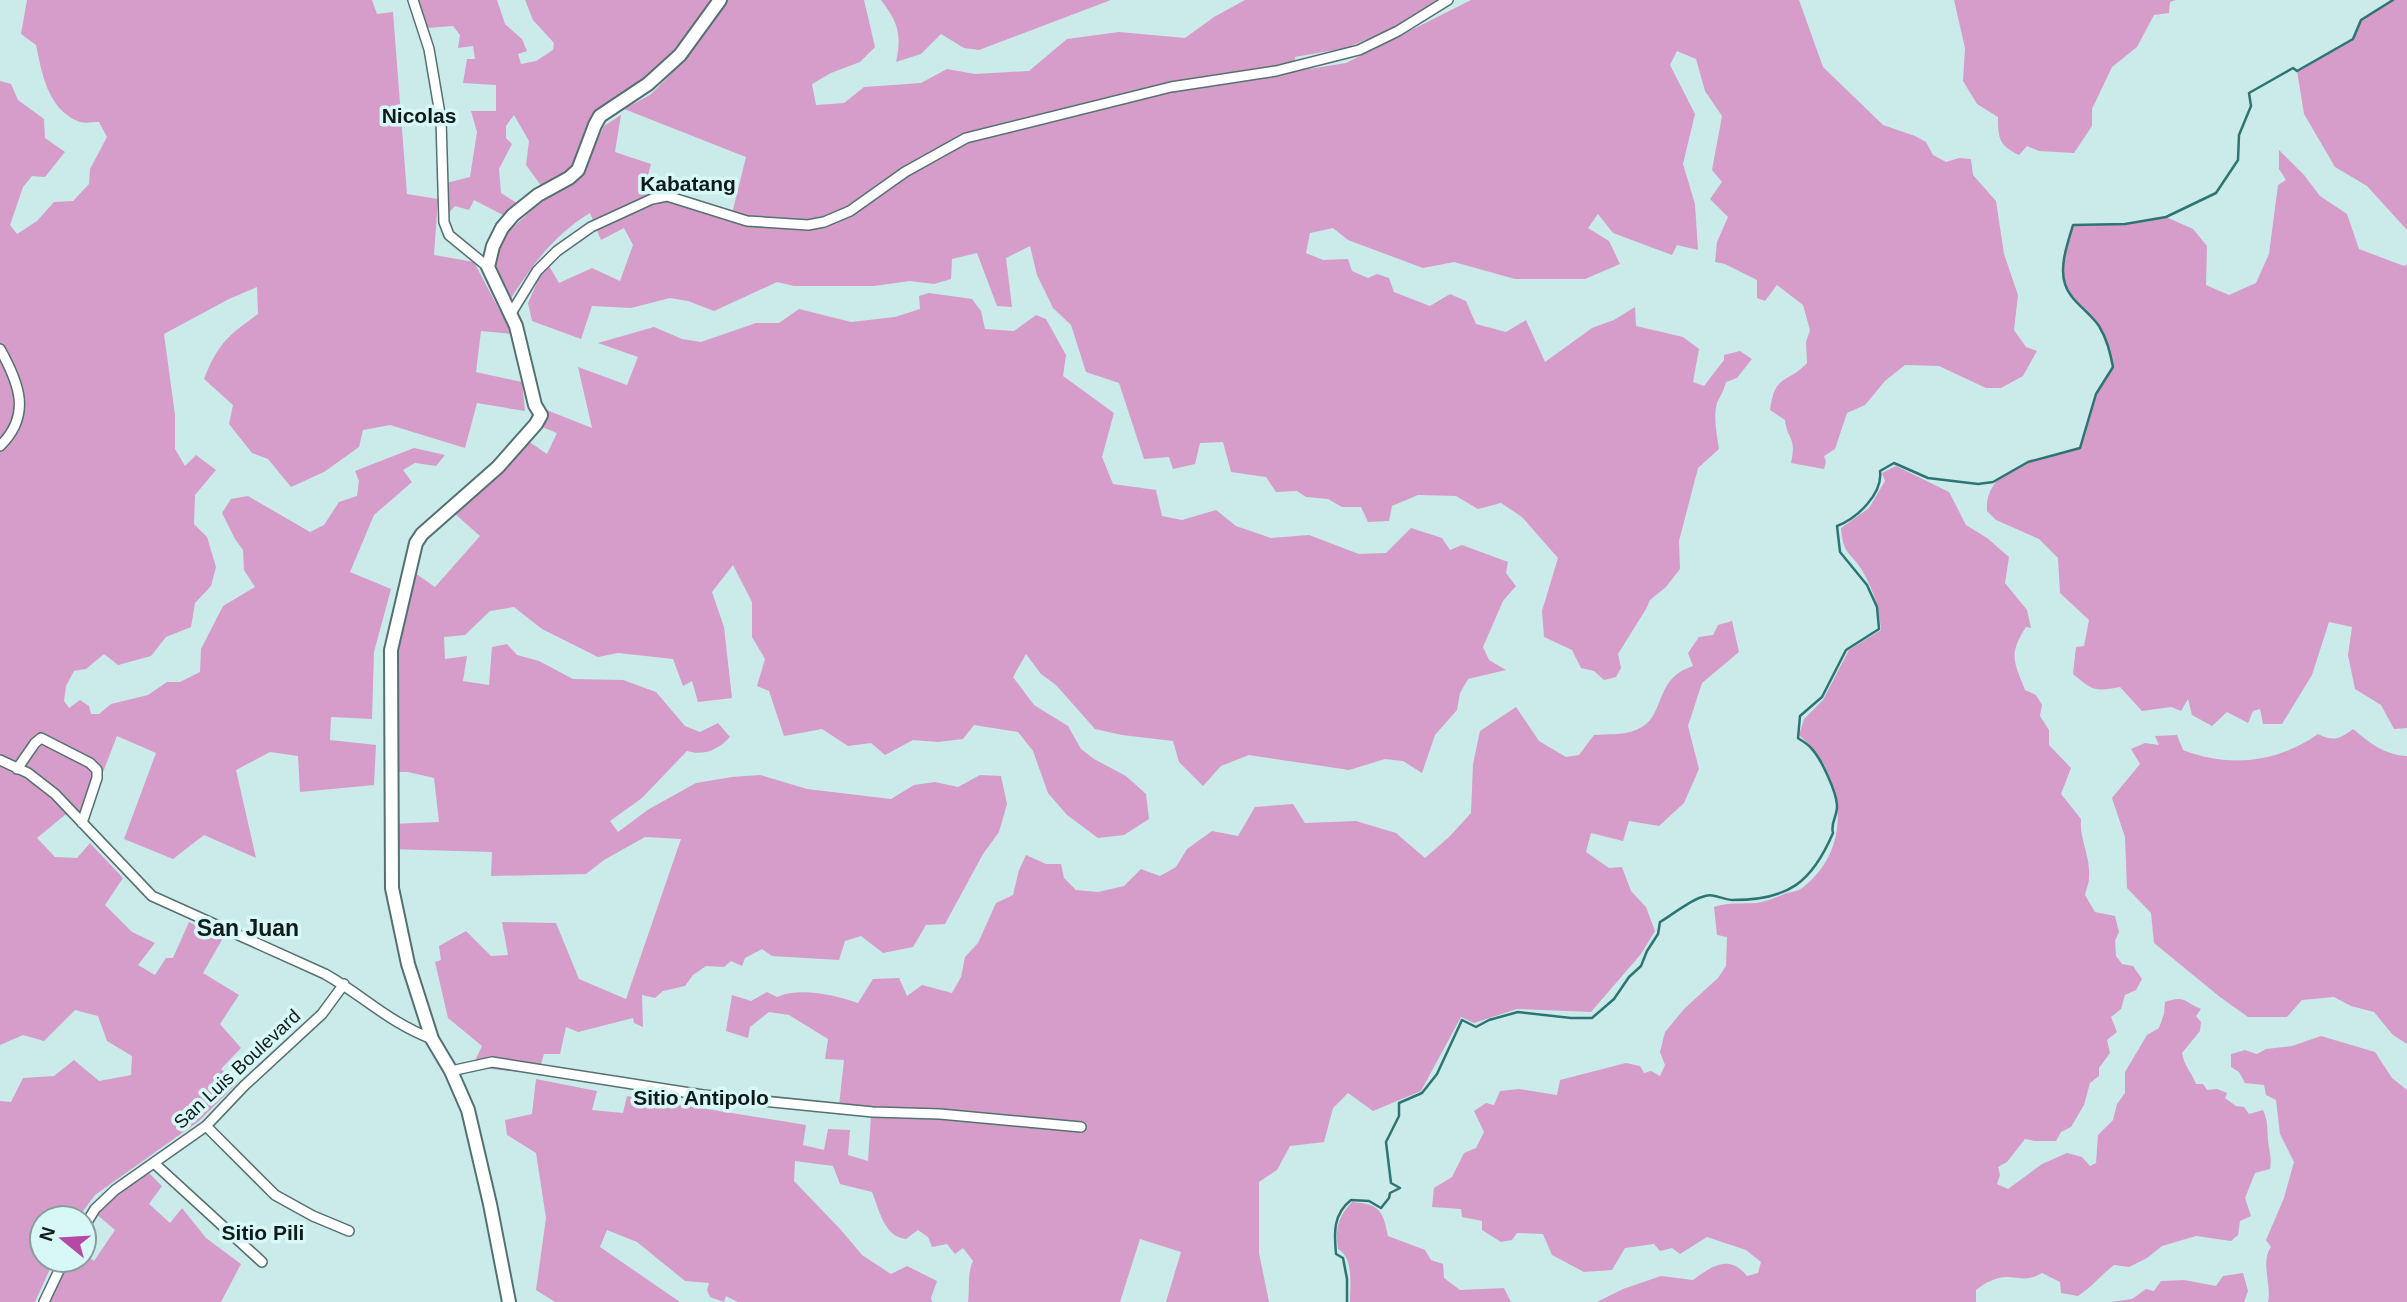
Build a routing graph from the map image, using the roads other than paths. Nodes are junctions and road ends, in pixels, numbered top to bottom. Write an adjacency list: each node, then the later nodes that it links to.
1 (413, 0): 4 (street)
2 (720, 0): 4 (street)
3 (1448, 0): 5 (street)
4 (488, 267): 5 (street)
5 (510, 315): 12 (street)
6 (0, 349): 7 (street)
7 (0, 446)
8 (0, 760): 9 (street)
9 (17, 769): 10 (street); 10 (street)
10 (82, 823): 11 (street)
11 (344, 984): 12 (street); 14 (street, San Luis Boulevard)
12 (432, 1039): 13 (street)
13 (451, 1071): 15 (street); 22 (street)
14 (206, 1126): 16 (street, San Luis Boulevard); 18 (street)
15 (1081, 1127)
16 (155, 1164): 17 (street, San Luis Boulevard); 19 (street)
17 (98, 1206)
18 (349, 1231)
19 (262, 1262)
20 (57, 1274): 21 (street)
21 (44, 1302)
22 (509, 1302)

